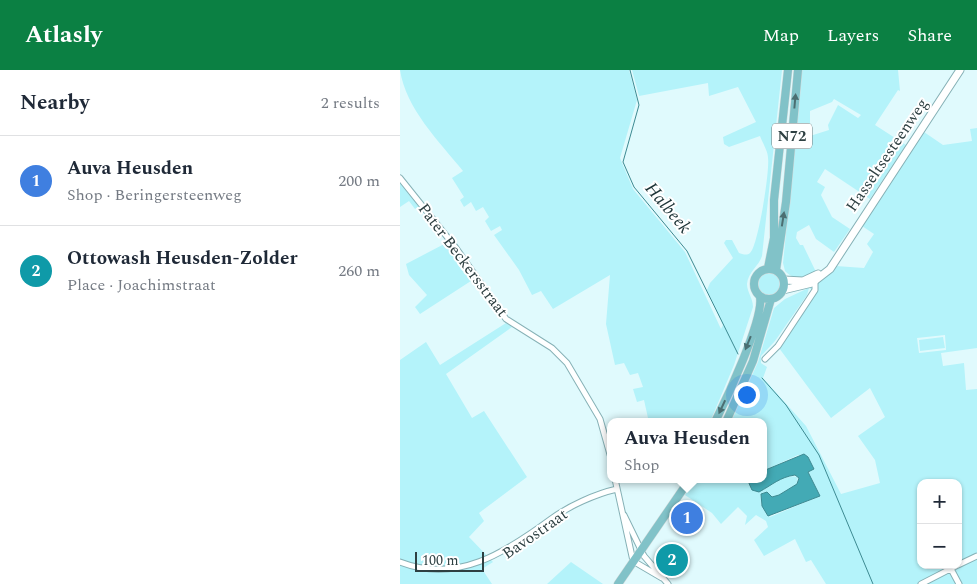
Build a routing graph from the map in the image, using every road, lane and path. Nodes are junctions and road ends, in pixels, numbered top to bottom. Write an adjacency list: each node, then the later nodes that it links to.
1 (788, 70): 6 (main road, N72)
2 (798, 70): 6 (main road, N72, one-way to 2)
3 (960, 70): 5 (street, Hasseltsesteenweg)
4 (400, 178): 16 (street, Pater Beckersstraat)
5 (836, 256): 7 (street, Hasseltsesteenweg); 8 (street, Hasseltsesteenweg)
6 (772, 269): 7 (main road); 10 (main road, N72)
7 (784, 280): 9 (main road)
8 (815, 281): 9 (street, Hasseltsesteenweg); 13 (street, Hasseltsesteenweg)
9 (783, 290): 11 (main road, Hasseltsesteenweg)
10 (760, 297): 11 (main road); 12 (main road, N72)
11 (771, 299): 12 (main road, N72)
12 (758, 328): 14 (main road, N72, one-way to 14); 15 (main road, N72)
13 (765, 359)
14 (717, 418)
15 (728, 418)
16 (607, 444)
17 (616, 483): 20 (street)
18 (682, 483): 22 (main road)
19 (687, 483): 22 (main road)
20 (617, 490): 21 (street); 27 (street, Bavostraat)
21 (621, 508): 23 (street); 25 (street)
22 (658, 525): 23 (main road)
23 (641, 550): 25 (main road); 31 (street)
24 (977, 556): 28 (street)
25 (633, 561): 31 (street); 32 (main road)
26 (400, 562): 30 (street)
27 (496, 562)
28 (962, 563)
29 (950, 569): 34 (street); 35 (street)
30 (419, 575)
31 (662, 578): 33 (street)
32 (618, 584)
33 (668, 584)
34 (920, 584)
35 (959, 584)

